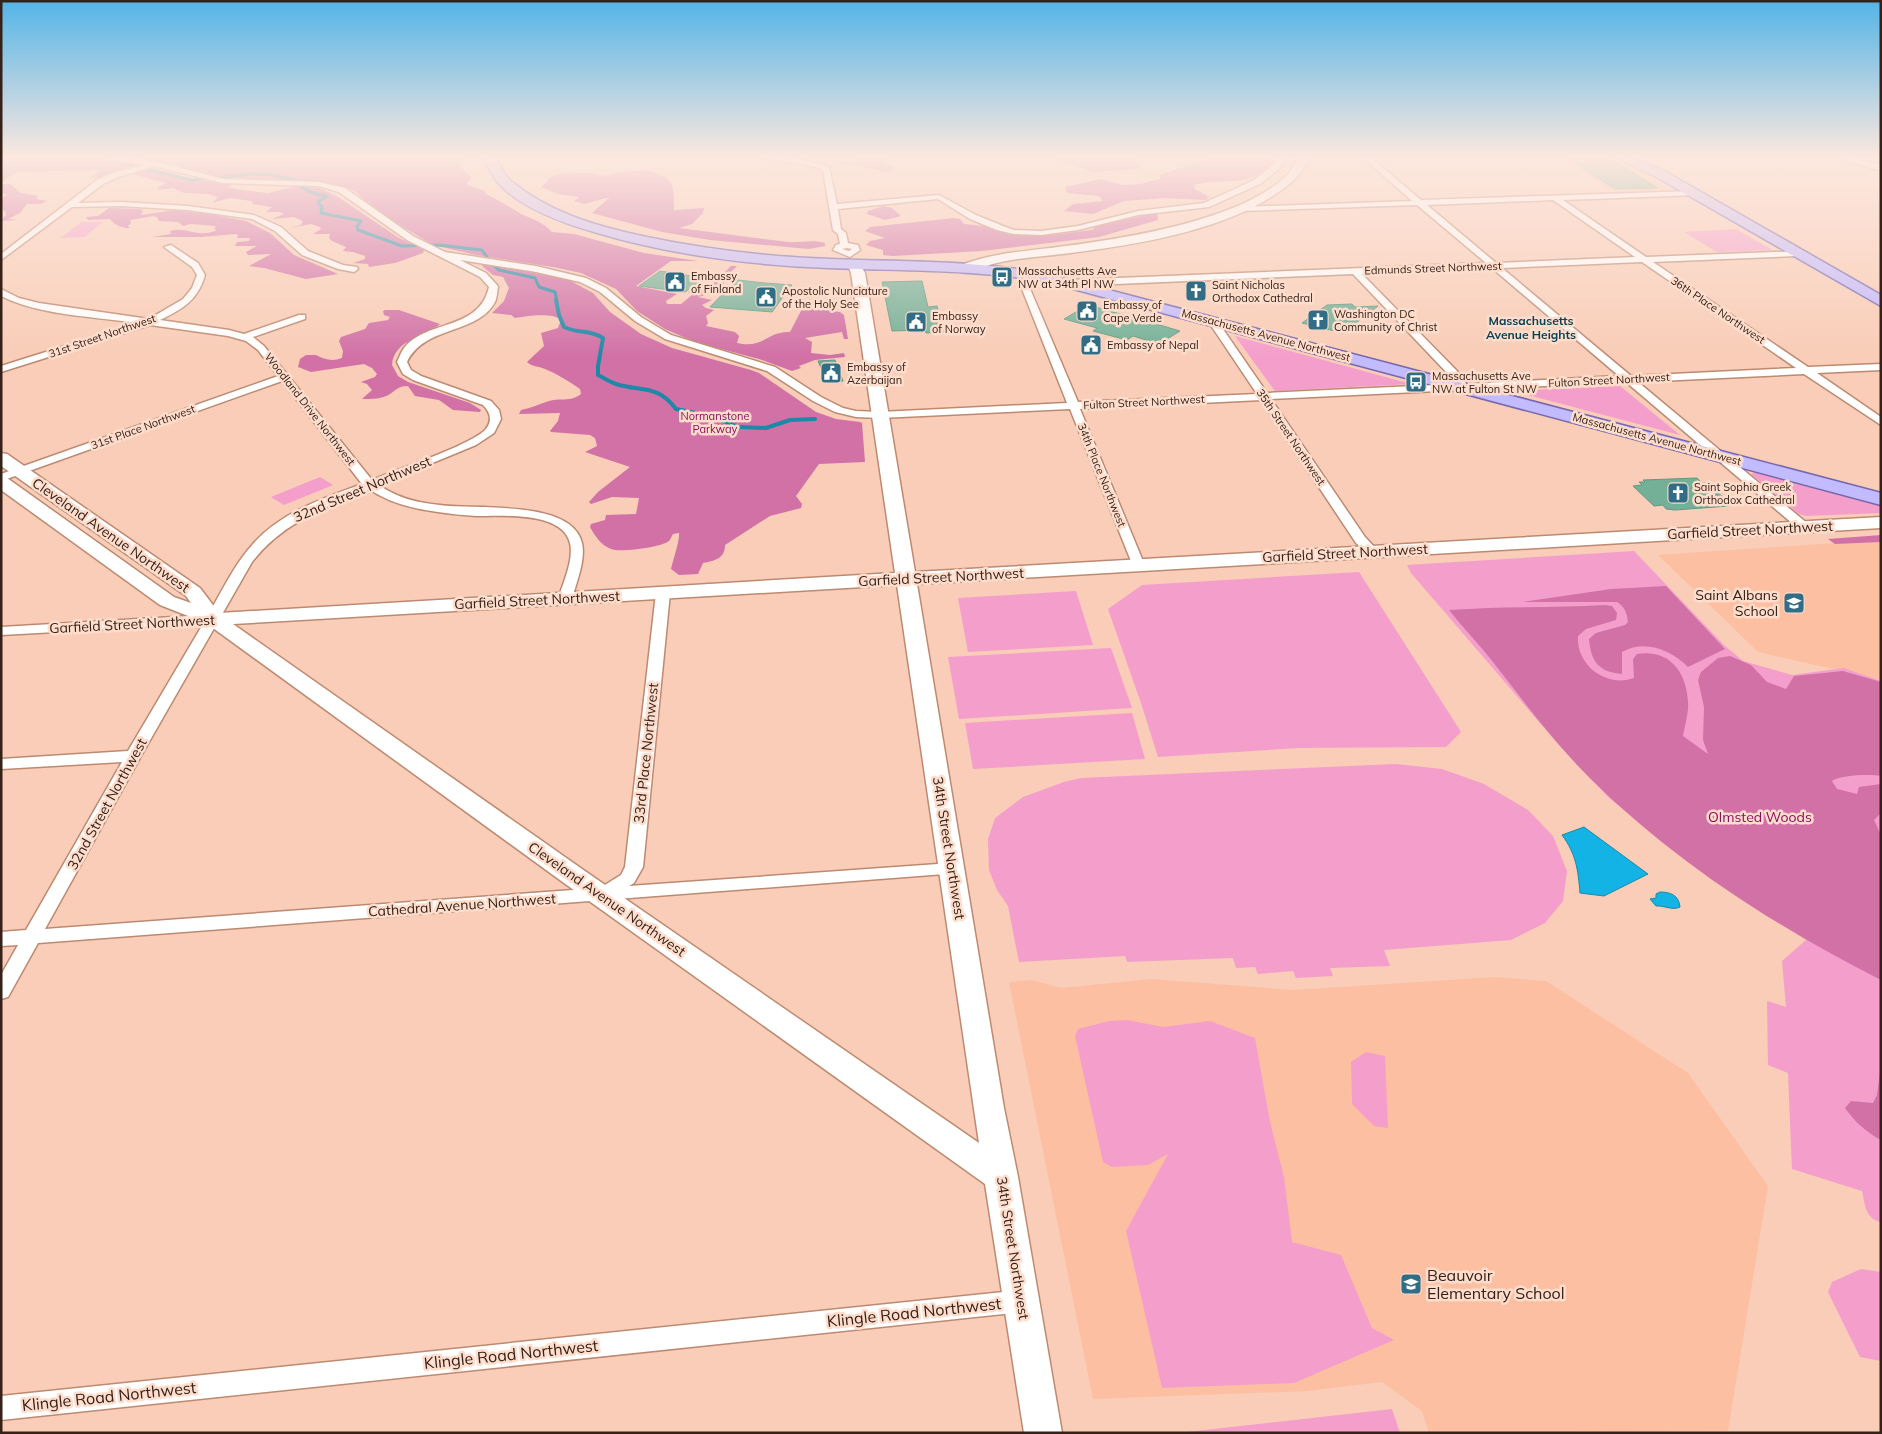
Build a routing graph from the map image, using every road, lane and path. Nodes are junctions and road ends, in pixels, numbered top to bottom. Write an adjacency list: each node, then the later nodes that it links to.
1 (47, 223): 15 (street)
2 (266, 223): 20 (street)
3 (387, 223): 14 (street)
4 (582, 223): 16 (main road, Massachusetts Avenue Northwest)
5 (836, 223): 16 (street)
6 (986, 223): 7 (street)
7 (1098, 223)
8 (1199, 223): 19 (main road)
9 (1444, 223): 18 (street)
10 (1591, 223): 17 (street, 36th Place Northwest)
11 (1747, 223): 13 (main road)
12 (168, 247): 28 (street, 31st Street Northwest)
13 (1798, 253): 17 (street, Edmunds Street Northwest); 25 (main road)
14 (445, 256): 38 (street, Fulton Street Northwest); 45 (street, 32nd Street Northwest)
15 (1, 258)
16 (852, 259): 19 (main road, Massachusetts Avenue Northwest); 38 (main road, 34th Street Northwest)
17 (1644, 259): 18 (street, Edmunds Street Northwest); 32 (street, 36th Place Northwest)
18 (1494, 265): 21 (street, Edmunds Street Northwest); 34 (street)
19 (969, 268): 22 (main road, Massachusetts Avenue Northwest)
20 (354, 269)
21 (1355, 271): 23 (street, Edmunds Street Northwest); 35 (street)
22 (1029, 274): 23 (main road, Massachusetts Avenue Northwest); 37 (street, 34th Place Northwest)
23 (1068, 282): 27 (main road, Massachusetts Avenue Northwest)
24 (1, 292): 28 (street, Woodland Drive Northwest)
25 (1881, 301)
26 (302, 317): 29 (street)
27 (1213, 321): 35 (main road, Massachusetts Avenue Northwest); 36 (street, 35th Street Northwest)
28 (150, 322): 29 (street, Woodland Drive Northwest); 31 (street, 31st Street Northwest)
29 (245, 337): 33 (street, Woodland Drive Northwest)
30 (1881, 367): 32 (street, Fulton Street Northwest)
31 (1, 369)
32 (1806, 371): 34 (street, Fulton Street Northwest); 39 (street, 36th Place Northwest)
33 (284, 377): 42 (street, 31st Place Northwest); 45 (street, Woodland Drive Northwest)
34 (1630, 379): 35 (street, Fulton Street Northwest); 40 (street)
35 (1463, 387): 36 (street, Fulton Street Northwest); 40 (main road, Massachusetts Avenue Northwest)
36 (1264, 397): 37 (street, Fulton Street Northwest); 51 (street, 35th Street Northwest)
37 (1074, 406): 38 (street, Fulton Street Northwest); 52 (street, 34th Place Northwest)
38 (880, 415): 53 (main road, 34th Street Northwest)
39 (1881, 422)
40 (1721, 456): 46 (main road, Massachusetts Avenue Northwest); 48 (street)
41 (1, 458): 42 (main road, Cleveland Avenue Northwest)
42 (20, 471): 43 (street, 31st Place Northwest); 49 (main road, Cleveland Avenue Northwest)
43 (1, 478)
44 (1, 482): 50 (main road, Cleveland Avenue Northwest)
45 (370, 484): 55 (street, Woodland Drive Northwest); 56 (street, 32nd Street Northwest)
46 (1881, 499)
47 (1881, 522): 48 (main road, Garfield Street Northwest)
48 (1804, 527): 51 (main road, Garfield Street Northwest)
49 (103, 530): 50 (main road); 56 (main road, Cleveland Avenue Northwest)
50 (80, 538): 56 (main road, Cleveland Avenue Northwest)
51 (1372, 551): 52 (main road, Garfield Street Northwest)
52 (1139, 566): 53 (main road, Garfield Street Northwest)
53 (906, 579): 54 (main road, Garfield Street Northwest); 60 (main road, 34th Street Northwest)
54 (663, 593): 55 (main road, Garfield Street Northwest); 61 (street, 33rd Place Northwest)
55 (565, 599): 56 (main road, Garfield Street Northwest)
56 (213, 620): 57 (street, Garfield Street Northwest); 58 (street, 32nd Street Northwest); 61 (main road, Cleveland Avenue Northwest)
57 (1, 631)
58 (133, 756): 59 (street); 62 (street, 32nd Street Northwest)
59 (1, 764)
60 (952, 869): 61 (street, Cathedral Avenue Northwest); 65 (main road, 34th Street Northwest)
61 (600, 895): 62 (street, Cathedral Avenue Northwest); 65 (main road, Cleveland Avenue Northwest)
62 (32, 937): 63 (street, Cathedral Avenue Northwest); 64 (street, 32nd Street Northwest)
63 (1, 939)
64 (1, 992)
65 (1002, 1177): 66 (main road, 34th Street Northwest)
66 (1022, 1301): 67 (street, Klingle Road Northwest); 68 (main road, 34th Street Northwest)
67 (1, 1408)
68 (1043, 1433)

